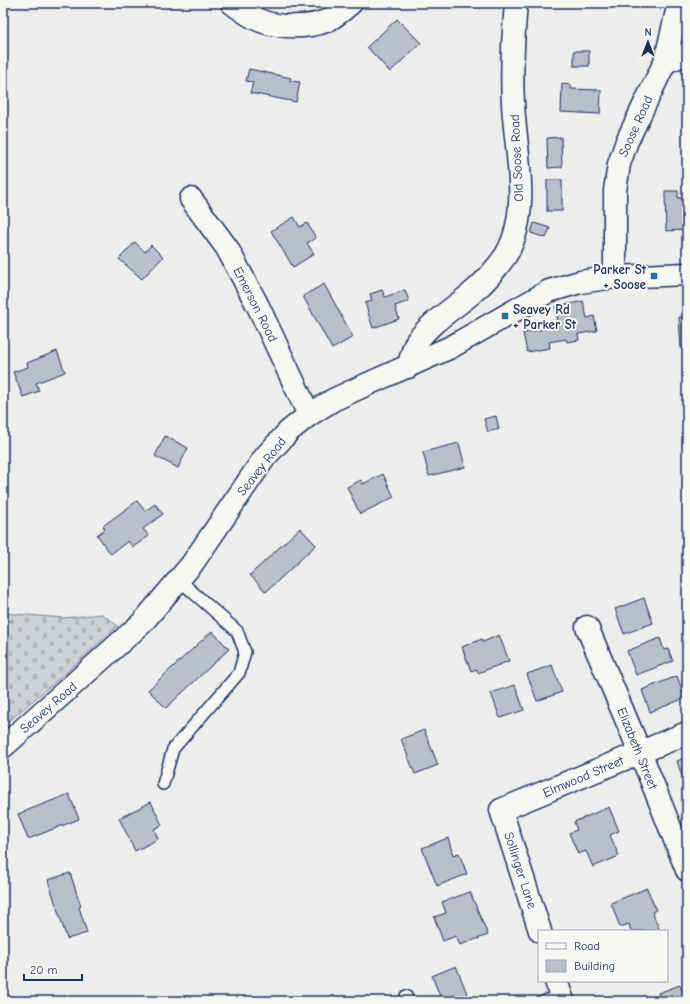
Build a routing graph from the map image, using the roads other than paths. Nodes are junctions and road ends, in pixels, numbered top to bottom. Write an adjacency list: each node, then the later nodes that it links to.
1 (232, 3): 2 (street)
2 (351, 3)
3 (516, 3): 10 (street, Old Soose Road)
4 (679, 3): 6 (street, Soose Road)
5 (687, 54): 6 (street)
6 (665, 62): 9 (street, Soose Road)
7 (191, 199): 11 (street, Emerson Road)
8 (687, 274): 9 (street, Seavey Road)
9 (615, 277): 10 (street, Seavey Road)
10 (408, 367): 11 (street, Seavey Road)
11 (309, 416): 12 (street, Seavey Road)
12 (179, 580): 15 (street, Seavey Road); 17 (lane)
13 (587, 627): 16 (street, Elizabeth Street)
14 (687, 733): 16 (street, Elmwood Street)
15 (3, 747)
16 (640, 752): 18 (street, Elmwood Street); 19 (street, Elizabeth Street)
17 (163, 784)
18 (501, 810): 20 (street, Sollinger Lane)
19 (687, 870)
20 (540, 930)

